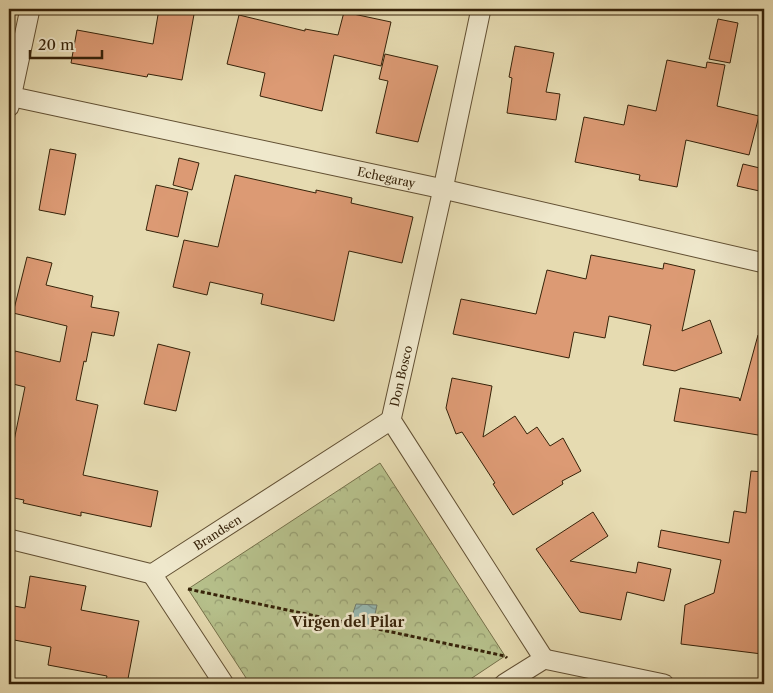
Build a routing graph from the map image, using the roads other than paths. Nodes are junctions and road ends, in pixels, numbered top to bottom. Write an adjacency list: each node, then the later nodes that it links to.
1 (30, 9): 3 (street)
2 (481, 9): 4 (street, Don Bosco)
3 (10, 100): 4 (street, Echegaray)
4 (443, 189): 5 (street, Echegaray); 6 (street, Don Bosco)
5 (764, 263)
6 (391, 420): 8 (street, Brandsen); 9 (street, Don Bosco)
7 (9, 539): 8 (street)
8 (152, 574): 11 (street)
9 (544, 659): 10 (street); 12 (street)
10 (511, 680)
11 (224, 684)
12 (664, 684)

